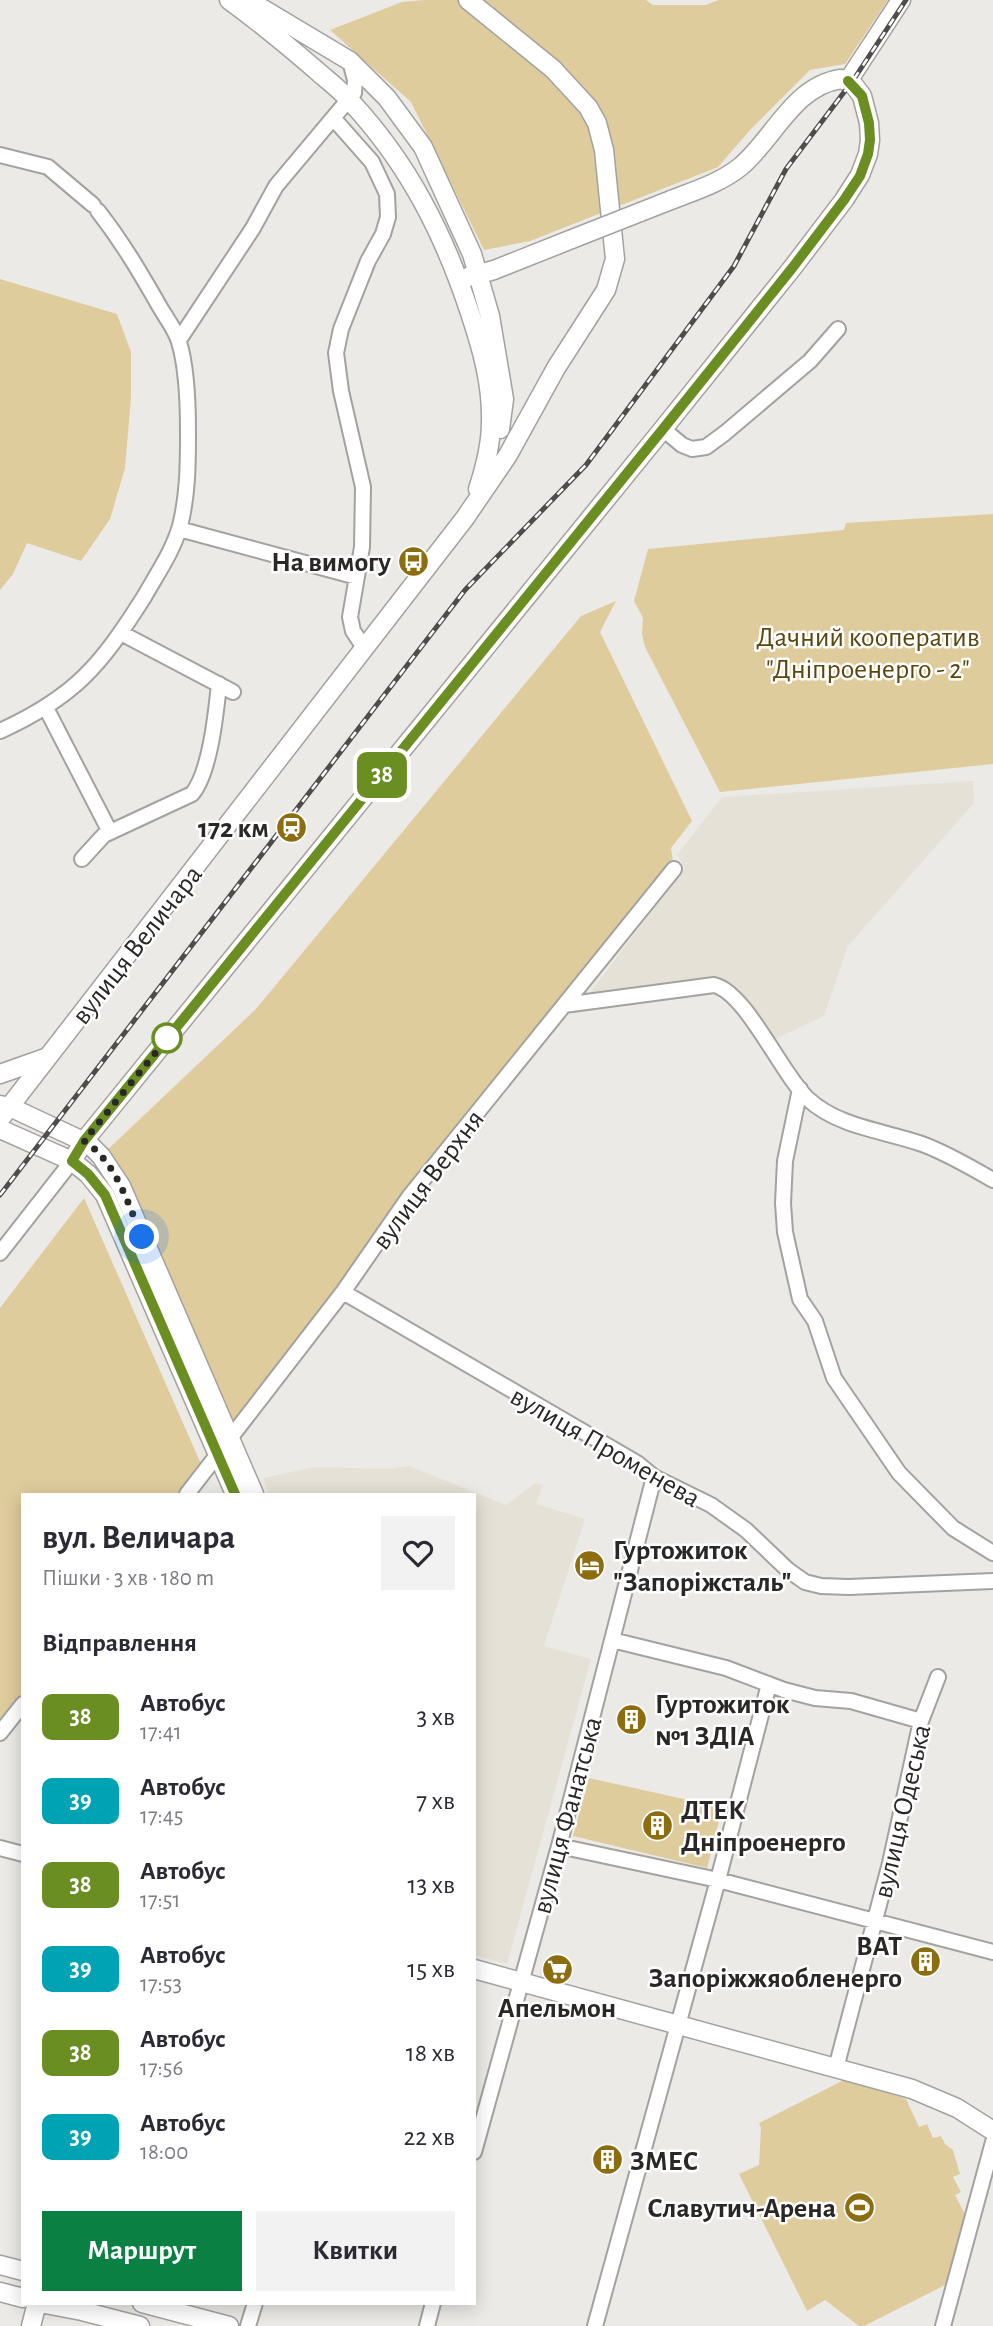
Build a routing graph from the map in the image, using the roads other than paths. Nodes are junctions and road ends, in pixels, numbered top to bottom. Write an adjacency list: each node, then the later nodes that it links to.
1 (229, 0): 7 (main road)
2 (248, 0): 5 (main road)
3 (468, 0): 16 (main road)
4 (901, 0): 6 (main road)
5 (350, 61): 7 (street); 10 (main road)
6 (851, 77): 10 (main road, bridge); 14 (main road)
7 (350, 100): 8 (street); 11 (main road)
8 (334, 119): 13 (street); 18 (street)
9 (0, 156): 13 (street)
10 (478, 275): 11 (main road); 15 (main road)
11 (458, 276): 15 (main road)
12 (838, 329): 14 (street)
13 (179, 340): 17 (street)
14 (663, 429): 34 (main road)
15 (481, 481): 16 (main road)
16 (465, 518): 20 (main road, вулиця Величара)
17 (179, 529): 18 (street); 19 (street)
18 (357, 577): 20 (street)
19 (121, 634): 21 (street); 23 (street)
20 (365, 649): 29 (main road, вулиця Величара)
21 (219, 684): 22 (street); 25 (street)
22 (233, 692)
23 (46, 708): 24 (street); 25 (street)
24 (0, 732)
25 (110, 832): 26 (street)
26 (82, 859)
27 (674, 869): 28 (street, вулиця Верхня)
28 (564, 1006): 31 (street); 38 (street, вулиця Верхня)
29 (48, 1057): 30 (main road); 32 (main road, вулиця Величара)
30 (1, 1069)
31 (800, 1089): 36 (street); 45 (street)
32 (3, 1110): 34 (main road)
33 (0, 1129): 35 (main road)
34 (84, 1141): 35 (main road); 39 (main road)
35 (72, 1161): 37 (street); 40 (main road)
36 (993, 1181)
37 (0, 1254)
38 (343, 1292): 39 (street, вулиця Верхня); 41 (street, вулиця Променева)
39 (230, 1439): 40 (street, вулиця Верхня); 44 (main road)
40 (218, 1455): 42 (street, вулиця Верхня); 43 (main road)
41 (654, 1478): 46 (street, вулиця Променева); 47 (street, вулиця Фанатська)
42 (188, 1493)
43 (235, 1493)
44 (254, 1493)
45 (993, 1552)
46 (993, 1581)
47 (612, 1640): 49 (street); 53 (street, вулиця Фанатська)
48 (938, 1677): 51 (street, вулиця Одеська)
49 (769, 1684): 51 (street); 56 (street)
50 (21, 1706): 52 (street)
51 (921, 1721): 57 (street, вулиця Одеська)
52 (0, 1732)
53 (559, 1846): 56 (street); 60 (street, вулиця Фанатська)
54 (0, 1848): 55 (street)
55 (21, 1853)
56 (718, 1881): 57 (street); 61 (street)
57 (875, 1921): 58 (street); 62 (street, вулиця Одеська)
58 (993, 1952)
59 (476, 1970): 60 (main road)
60 (521, 1982): 61 (main road); 65 (street, вулиця Фанатська)
61 (677, 2025): 62 (main road); 81 (street)
62 (836, 2068): 63 (main road)
63 (993, 2131)
64 (993, 2142): 82 (street)
65 (476, 2145)
66 (0, 2264): 67 (main road)
67 (21, 2270)
68 (0, 2292): 69 (main road)
69 (21, 2297)
70 (38, 2305): 76 (main road)
71 (47, 2305): 75 (main road)
72 (150, 2305): 78 (main road)
73 (255, 2305): 79 (street)
74 (432, 2305): 80 (street)
75 (81, 2313): 77 (main road)
76 (32, 2326)
77 (140, 2326)
78 (229, 2326)
79 (248, 2326)
80 (426, 2326)
81 (595, 2326)
82 (943, 2326)

